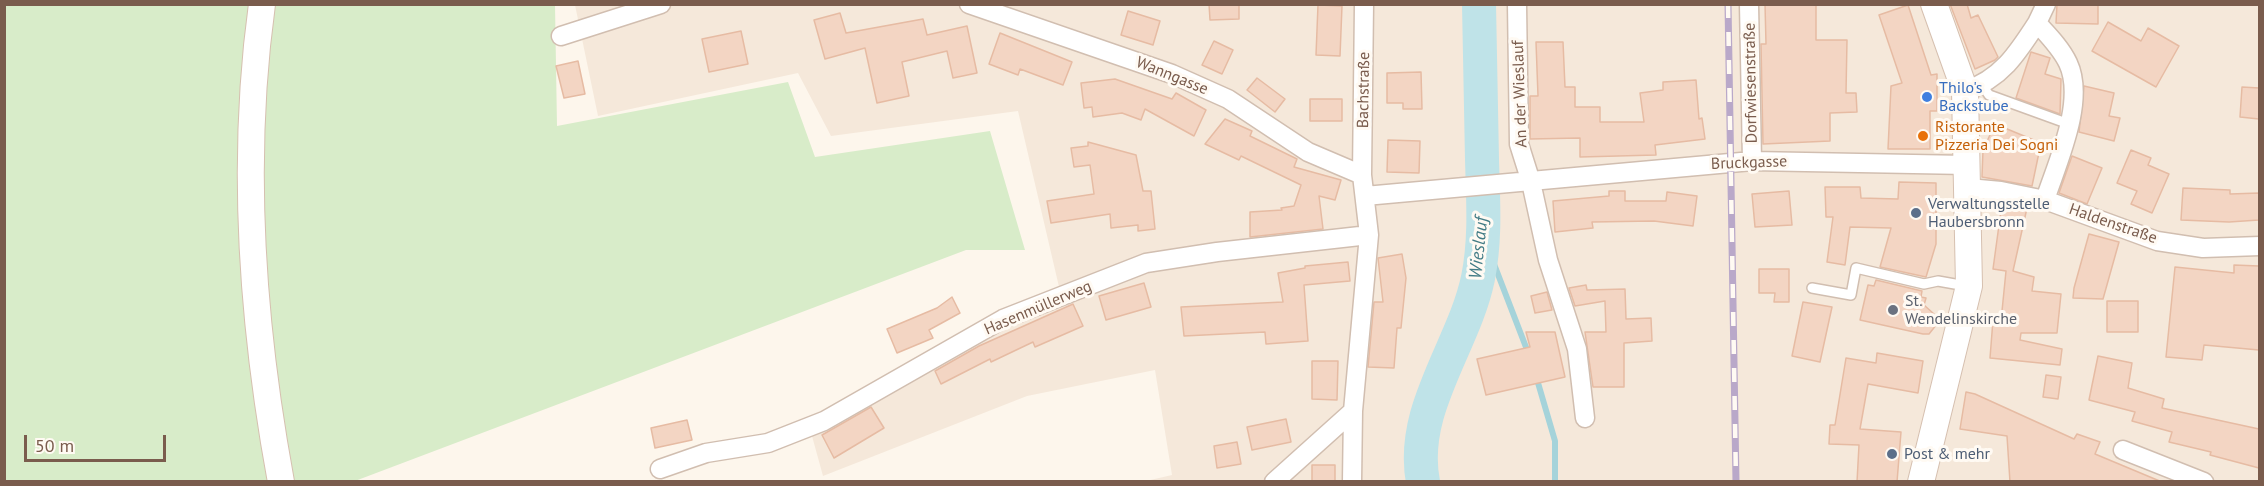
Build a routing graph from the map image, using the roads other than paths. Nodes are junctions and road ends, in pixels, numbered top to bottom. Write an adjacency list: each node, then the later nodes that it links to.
1 (262, 4): 27 (main road)
2 (661, 4): 10 (street)
3 (969, 4): 14 (street, Wanngasse)
4 (1364, 4): 14 (street, Bachstraße)
5 (1517, 4): 16 (street, An der Wieslauf)
6 (1749, 4): 13 (street, Dorfwiesenstraße)
7 (1934, 4): 11 (main road)
8 (2046, 4): 9 (street)
9 (2037, 23): 11 (street); 12 (street)
10 (561, 36)
11 (1974, 88): 12 (lane); 15 (main road)
12 (2069, 124): 18 (street)
13 (1752, 161): 15 (street, Bruckgasse); 16 (street, Bruckgasse)
14 (1362, 175): 17 (street)
15 (1968, 176): 18 (street, Haldenstraße); 21 (main road)
16 (1523, 183): 17 (street, Bruckgasse); 24 (street)
17 (1365, 196): 19 (street)
18 (2045, 200): 20 (street, Haldenstraße)
19 (1369, 235): 23 (street); 26 (street, Hasenmüllerweg)
20 (2259, 246)
21 (1969, 286): 22 (lane); 30 (main road)
22 (1812, 288)
23 (1353, 411): 28 (street); 29 (street)
24 (1585, 418)
25 (2123, 450): 31 (street)
26 (660, 469)
27 (281, 482)
28 (1274, 482)
29 (1352, 482)
30 (1921, 482)
31 (2204, 482)

